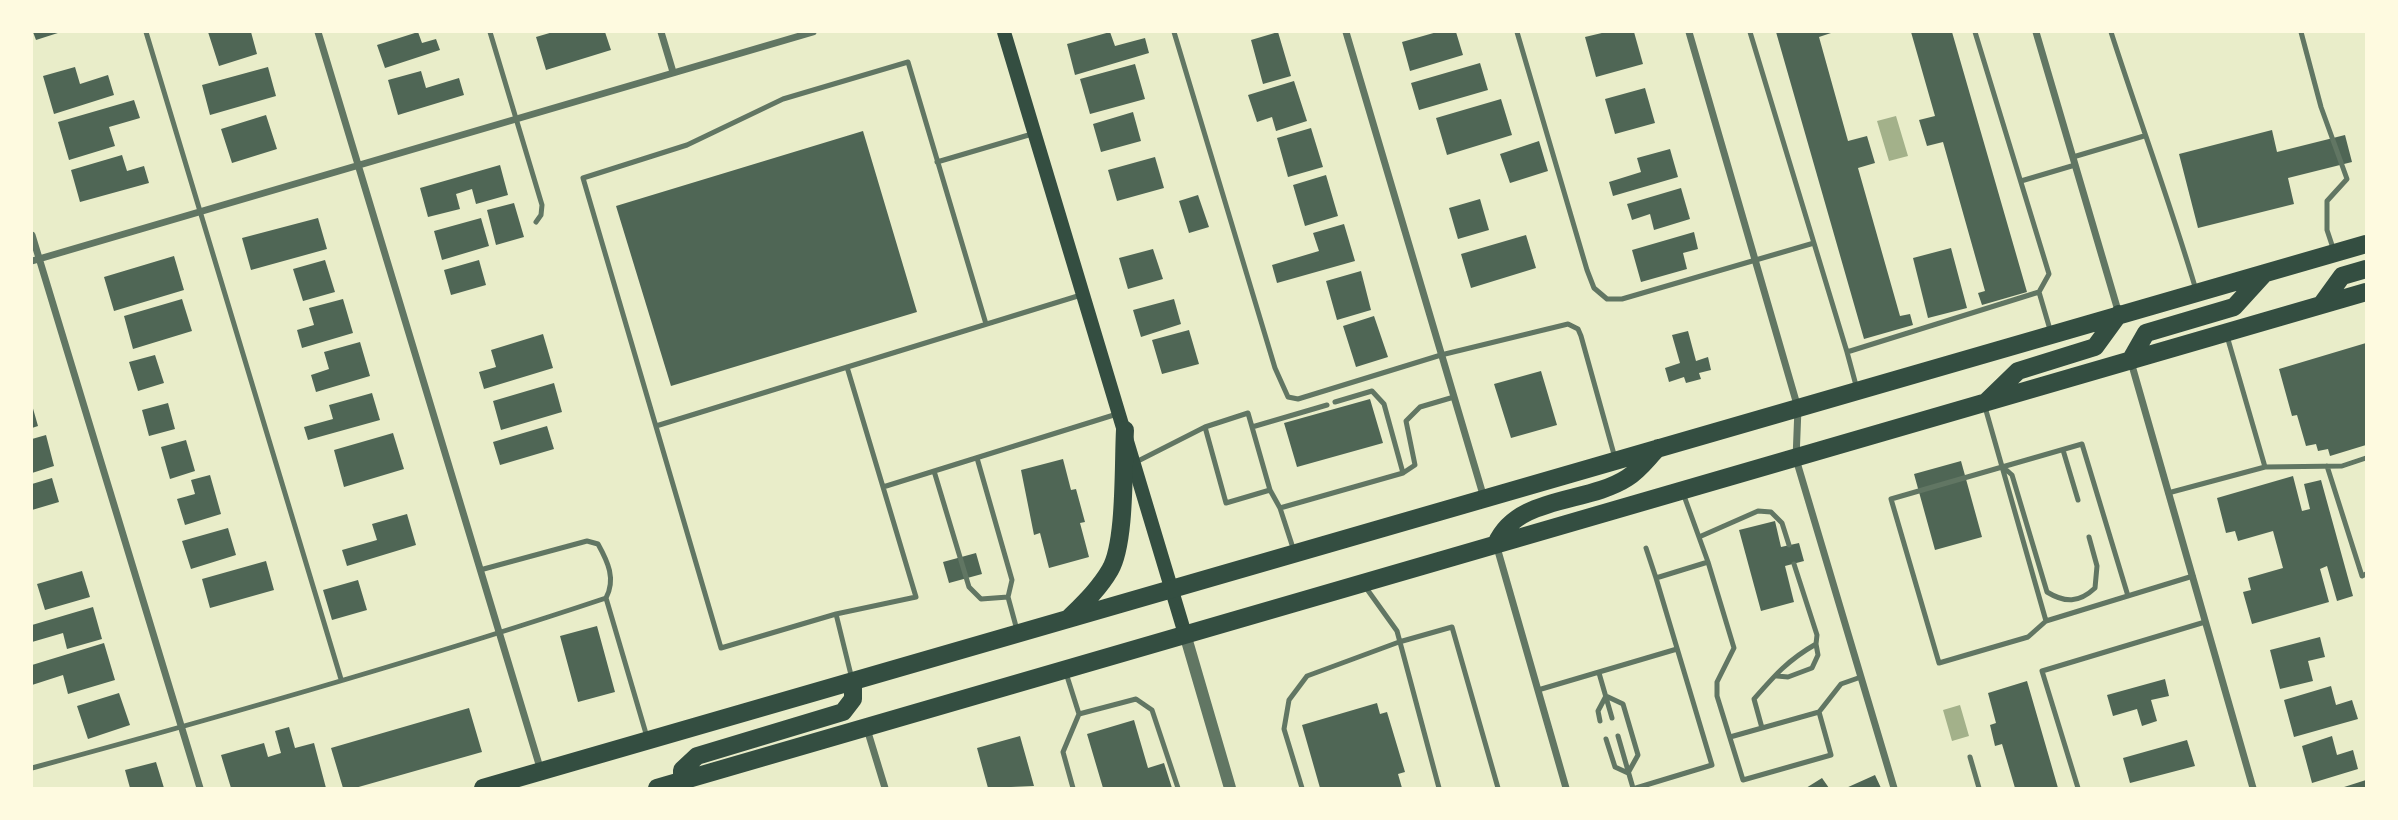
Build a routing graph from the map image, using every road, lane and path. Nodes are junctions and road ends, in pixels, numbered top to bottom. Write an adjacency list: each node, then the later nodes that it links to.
1 (146, 32): 24 (lane)
2 (318, 32): 22 (street)
3 (490, 32): 17 (lane)
4 (661, 32): 16 (street)
5 (813, 32): 16 (street)
6 (1004, 32): 18 (main road)
7 (1174, 32): 44 (lane)
8 (1346, 32): 44 (street)
9 (1517, 32): 31 (lane)
10 (1689, 32): 31 (street)
11 (1750, 32): 27 (lane)
12 (1975, 32): 23 (lane)
13 (2036, 32): 20 (street)
14 (2111, 32): 19 (lane)
15 (2301, 32): 29 (lane)
16 (673, 72): 17 (street)
17 (516, 117): 22 (street); 25 (lane)
18 (1035, 133): 21 (lane); 37 (main road)
19 (2144, 136): 20 (lane); 35 (lane)
20 (2074, 161): 23 (lane); 39 (street)
21 (937, 162): 40 (lane); 54 (lane)
22 (357, 164): 24 (street); 84 (street)
23 (2021, 181): 34 (lane)
24 (199, 211): 30 (street); 107 (lane)
25 (536, 222)
26 (32, 235): 30 (street)
27 (1814, 243): 31 (lane); 43 (lane)
28 (2367, 244): 29 (main road)
29 (2334, 253): 33 (main road)
30 (35, 260): 115 (street)
31 (1758, 260): 52 (street)
32 (2367, 269): 38 (main road)
33 (2265, 273): 35 (main road); 45 (main road)
34 (2039, 292): 42 (lane); 43 (lane)
35 (2197, 292): 39 (main road)
36 (2367, 292): 38 (main road)
37 (1084, 295): 40 (lane); 53 (main road)
38 (2321, 305): 41 (main road)
39 (2119, 314): 42 (main road); 50 (main road)
40 (986, 324): 46 (lane)
41 (2226, 333): 45 (main road); 66 (lane)
42 (2051, 335): 47 (main road)
43 (1847, 352): 47 (lane)
44 (1441, 355): 48 (street); 62 (lane)
45 (2130, 361): 50 (main road); 72 (street)
46 (847, 367): 54 (lane); 69 (lane)
47 (1858, 390): 52 (main road)
48 (1454, 397): 68 (lane); 73 (street)
49 (1335, 402): 68 (lane)
50 (1984, 404): 61 (main road); 65 (lane)
51 (1327, 405): 56 (lane)
52 (1798, 408): 57 (main road); 61 (street)
53 (1122, 422): 59 (lane); 63 (main road); 94 (main road)
54 (656, 426): 93 (lane)
55 (1205, 427): 56 (lane); 63 (lane); 70 (lane)
56 (1252, 427): 70 (lane)
57 (1658, 448): 62 (main road); 78 (main road)
58 (2063, 450): 65 (lane); 74 (lane); 90 (lane)
59 (977, 458): 67 (lane); 91 (lane)
60 (2367, 458): 64 (lane)
61 (1796, 459): 71 (main road); 106 (street)
62 (1616, 460): 73 (main road)
63 (1135, 463): 89 (main road)
64 (2327, 466): 66 (lane); 85 (lane)
65 (2003, 467): 77 (lane); 95 (lane); 95 (lane)
66 (2265, 467): 72 (lane)
67 (934, 471): 69 (lane); 91 (lane)
68 (1403, 473): 75 (lane)
69 (883, 487): 93 (lane)
70 (1270, 491): 75 (lane)
71 (1682, 491): 76 (lane); 78 (main road)
72 (2168, 493): 86 (street)
73 (1484, 498): 81 (main road)
74 (2078, 500)
75 (1280, 508): 81 (lane)
76 (1699, 537): 79 (lane); 82 (lane)
77 (2089, 537)
78 (1496, 544): 88 (main road); 109 (street)
79 (1789, 545)
80 (1646, 548): 87 (lane)
81 (1295, 554): 89 (main road)
82 (1708, 562): 87 (lane); 119 (lane)
83 (1794, 564): 101 (lane)
84 (480, 570): 92 (lane); 97 (street)
85 (2365, 575)
86 (2193, 576): 90 (lane); 96 (street)
87 (1656, 578): 102 (lane)
88 (1363, 582): 99 (main road); 100 (lane)
89 (1173, 590): 94 (main road); 99 (main road)
90 (2128, 596): 95 (lane)
91 (1008, 597): 98 (lane)
92 (606, 598): 97 (lane); 121 (lane)
93 (836, 614): 108 (lane)
94 (1067, 620): 98 (main road)
95 (2046, 621)
96 (2206, 622): 143 (lane); 144 (street)
97 (499, 634): 107 (lane); 124 (street)
98 (1018, 634): 108 (main road)
99 (1185, 634): 103 (main road); 135 (street)
100 (1399, 642): 127 (lane); 136 (lane); 138 (lane)
101 (1816, 644): 105 (lane); 105 (lane)
102 (1677, 649): 104 (lane); 140 (lane)
103 (1065, 669): 112 (lane); 116 (main road)
104 (1599, 673): 109 (lane); 110 (lane)
105 (1777, 676): 117 (lane)
106 (1861, 677): 111 (lane); 141 (street)
107 (341, 679): 115 (lane)
108 (853, 681): 121 (main road); 126 (main road)
109 (1538, 690): 139 (street)
110 (1606, 695): 113 (lane); 114 (lane); 125 (lane)
111 (1819, 712): 117 (lane); 119 (lane)
112 (1079, 714): 133 (lane); 134 (lane)
113 (1612, 718)
114 (1600, 721)
115 (182, 727): 123 (lane); 128 (street)
116 (867, 728): 126 (main road); 132 (street)
117 (1762, 728): 119 (lane)
118 (1618, 736): 125 (lane)
119 (1730, 737)
120 (1606, 739): 125 (lane)
121 (648, 740): 124 (main road)
122 (1970, 757): 142 (lane)
123 (32, 768)
124 (541, 771): 129 (main road); 130 (main road)
125 (1628, 773): 140 (lane)
126 (682, 781): 131 (main road)
127 (1439, 787): 137 (lane)
128 (201, 789)
129 (483, 789)
130 (532, 789)
131 (657, 789)
132 (885, 789)
133 (1073, 789)
134 (1178, 789)
135 (1230, 789)
136 (1302, 789)
137 (1430, 789)
138 (1498, 789)
139 (1566, 789)
140 (1635, 789)
141 (1894, 789)
142 (1979, 789)
143 (2078, 789)
144 (2253, 789)

